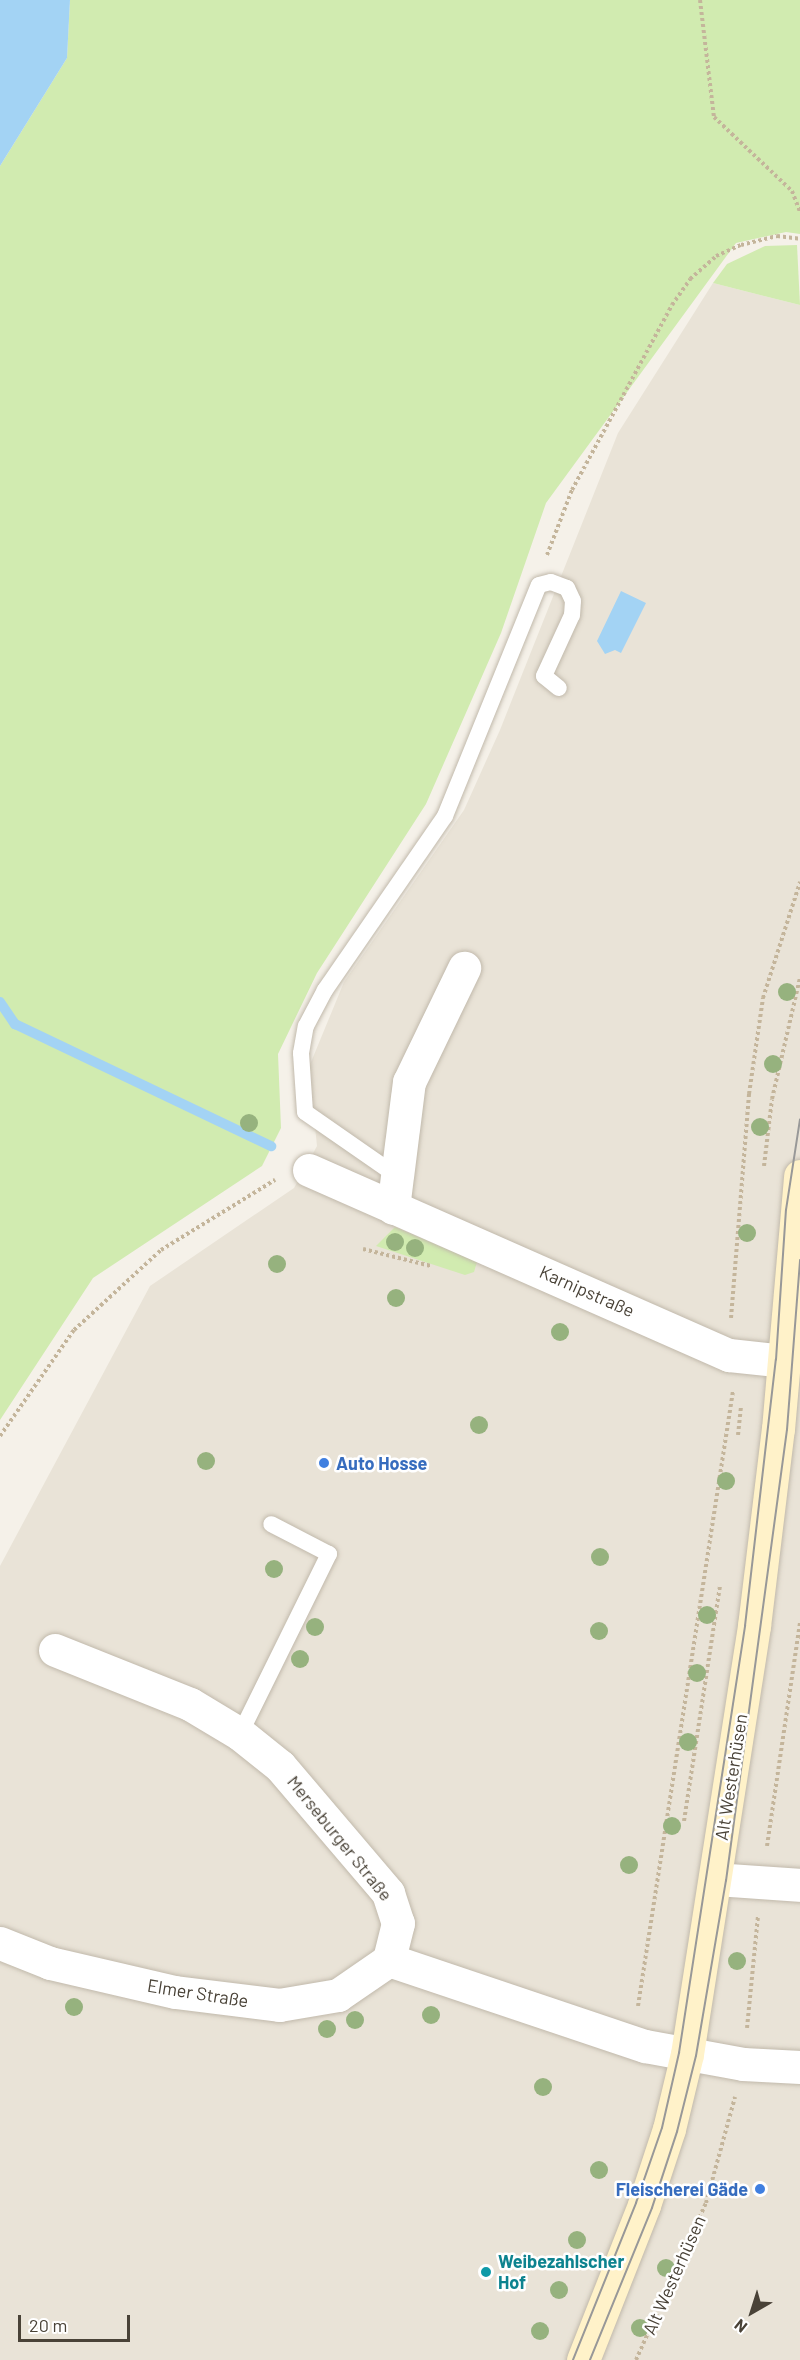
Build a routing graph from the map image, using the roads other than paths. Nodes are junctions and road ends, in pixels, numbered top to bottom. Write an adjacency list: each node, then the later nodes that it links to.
1 (559, 688): 5 (lane)
2 (464, 968): 5 (street)
3 (309, 1170): 5 (street, Karnipstraße)
4 (800, 1176): 6 (main road, Alt Westerhüsen)
5 (395, 1192): 6 (street, Karnipstraße)
6 (784, 1361): 7 (main road, Alt Westerhüsen)
7 (789, 1431): 11 (main road, Alt Westerhüsen)
8 (271, 1524): 10 (lane)
9 (55, 1650): 10 (street, Merseburger Straße)
10 (240, 1734): 14 (street, Merseburger Straße)
11 (715, 1879): 12 (street); 15 (main road, Alt Westerhüsen)
12 (800, 1885)
13 (0, 1943): 14 (street, Elmer Straße)
14 (389, 1960): 15 (street)
15 (687, 2054): 16 (street); 17 (main road, Alt Westerhüsen)
16 (800, 2067)
17 (583, 2360)

